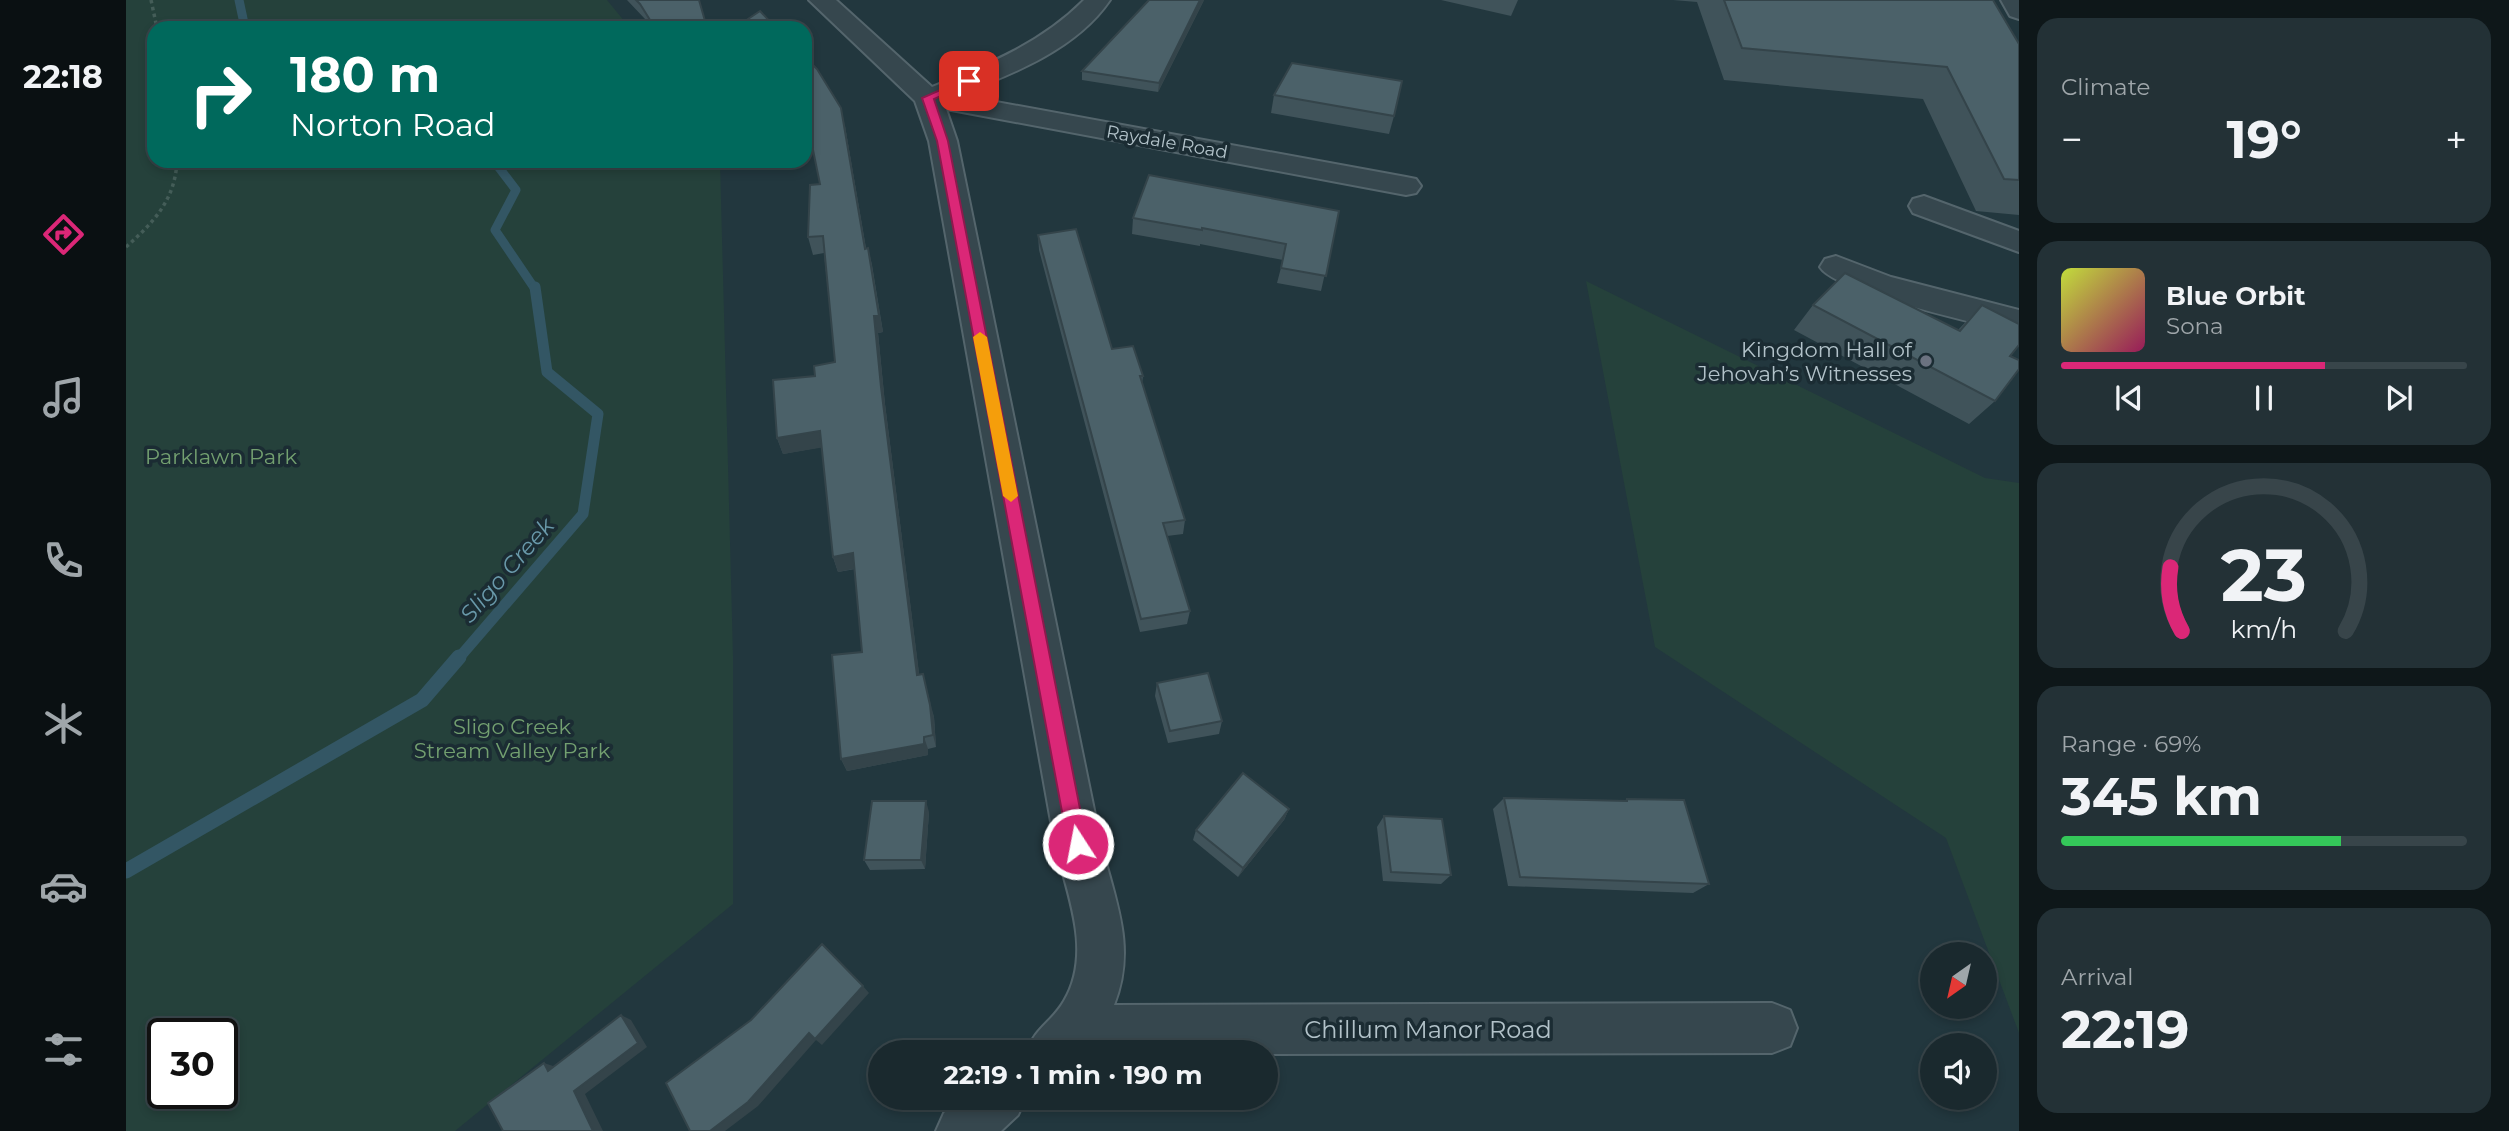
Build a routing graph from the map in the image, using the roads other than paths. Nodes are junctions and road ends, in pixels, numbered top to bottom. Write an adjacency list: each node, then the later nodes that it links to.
1 (821, 0): 5 (street)
2 (1098, 0): 5 (street)
3 (2013, 0): 4 (street)
4 (2019, 11)
5 (928, 98): 6 (street, Raydale Road); 12 (street)
6 (1406, 186)
7 (1924, 206): 8 (street)
8 (2019, 243)
9 (1836, 267): 10 (street)
10 (2019, 322)
11 (1772, 1028): 13 (street, Chillum Manor Road)
12 (1064, 1040)
13 (1118, 1040)
14 (985, 1110): 15 (street)
15 (962, 1131)

